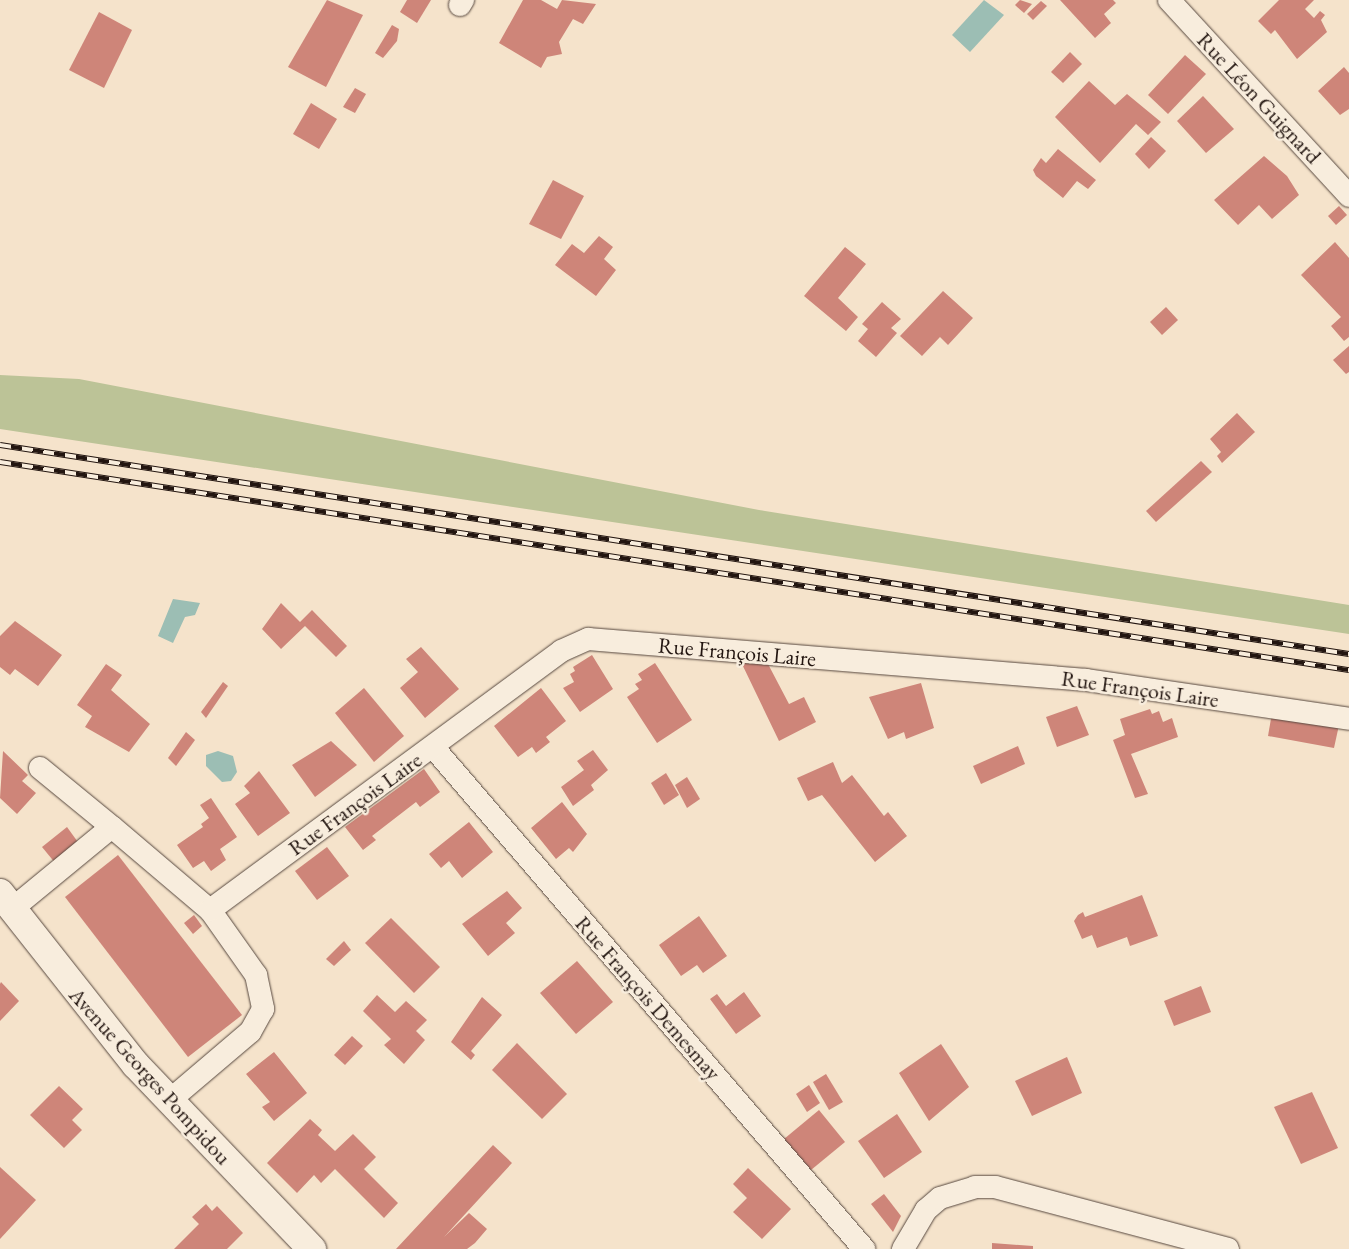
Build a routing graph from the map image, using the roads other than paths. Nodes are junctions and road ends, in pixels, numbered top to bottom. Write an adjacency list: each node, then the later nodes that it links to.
1 (1169, 0): 2 (street, Rue Léon Guignard)
2 (1349, 196)
3 (1349, 719): 4 (street, Rue François Laire)
4 (433, 746): 8 (street, Rue François Laire); 11 (street, Rue François Demesmay)
5 (40, 768): 6 (street)
6 (112, 827): 7 (street); 8 (street)
7 (6, 901): 9 (main road, Avenue Georges Pompidou)
8 (210, 910): 9 (street)
9 (169, 1101): 10 (main road, Avenue Georges Pompidou)
10 (312, 1249)
11 (864, 1249)
12 (903, 1249): 13 (street)
13 (1228, 1249)

